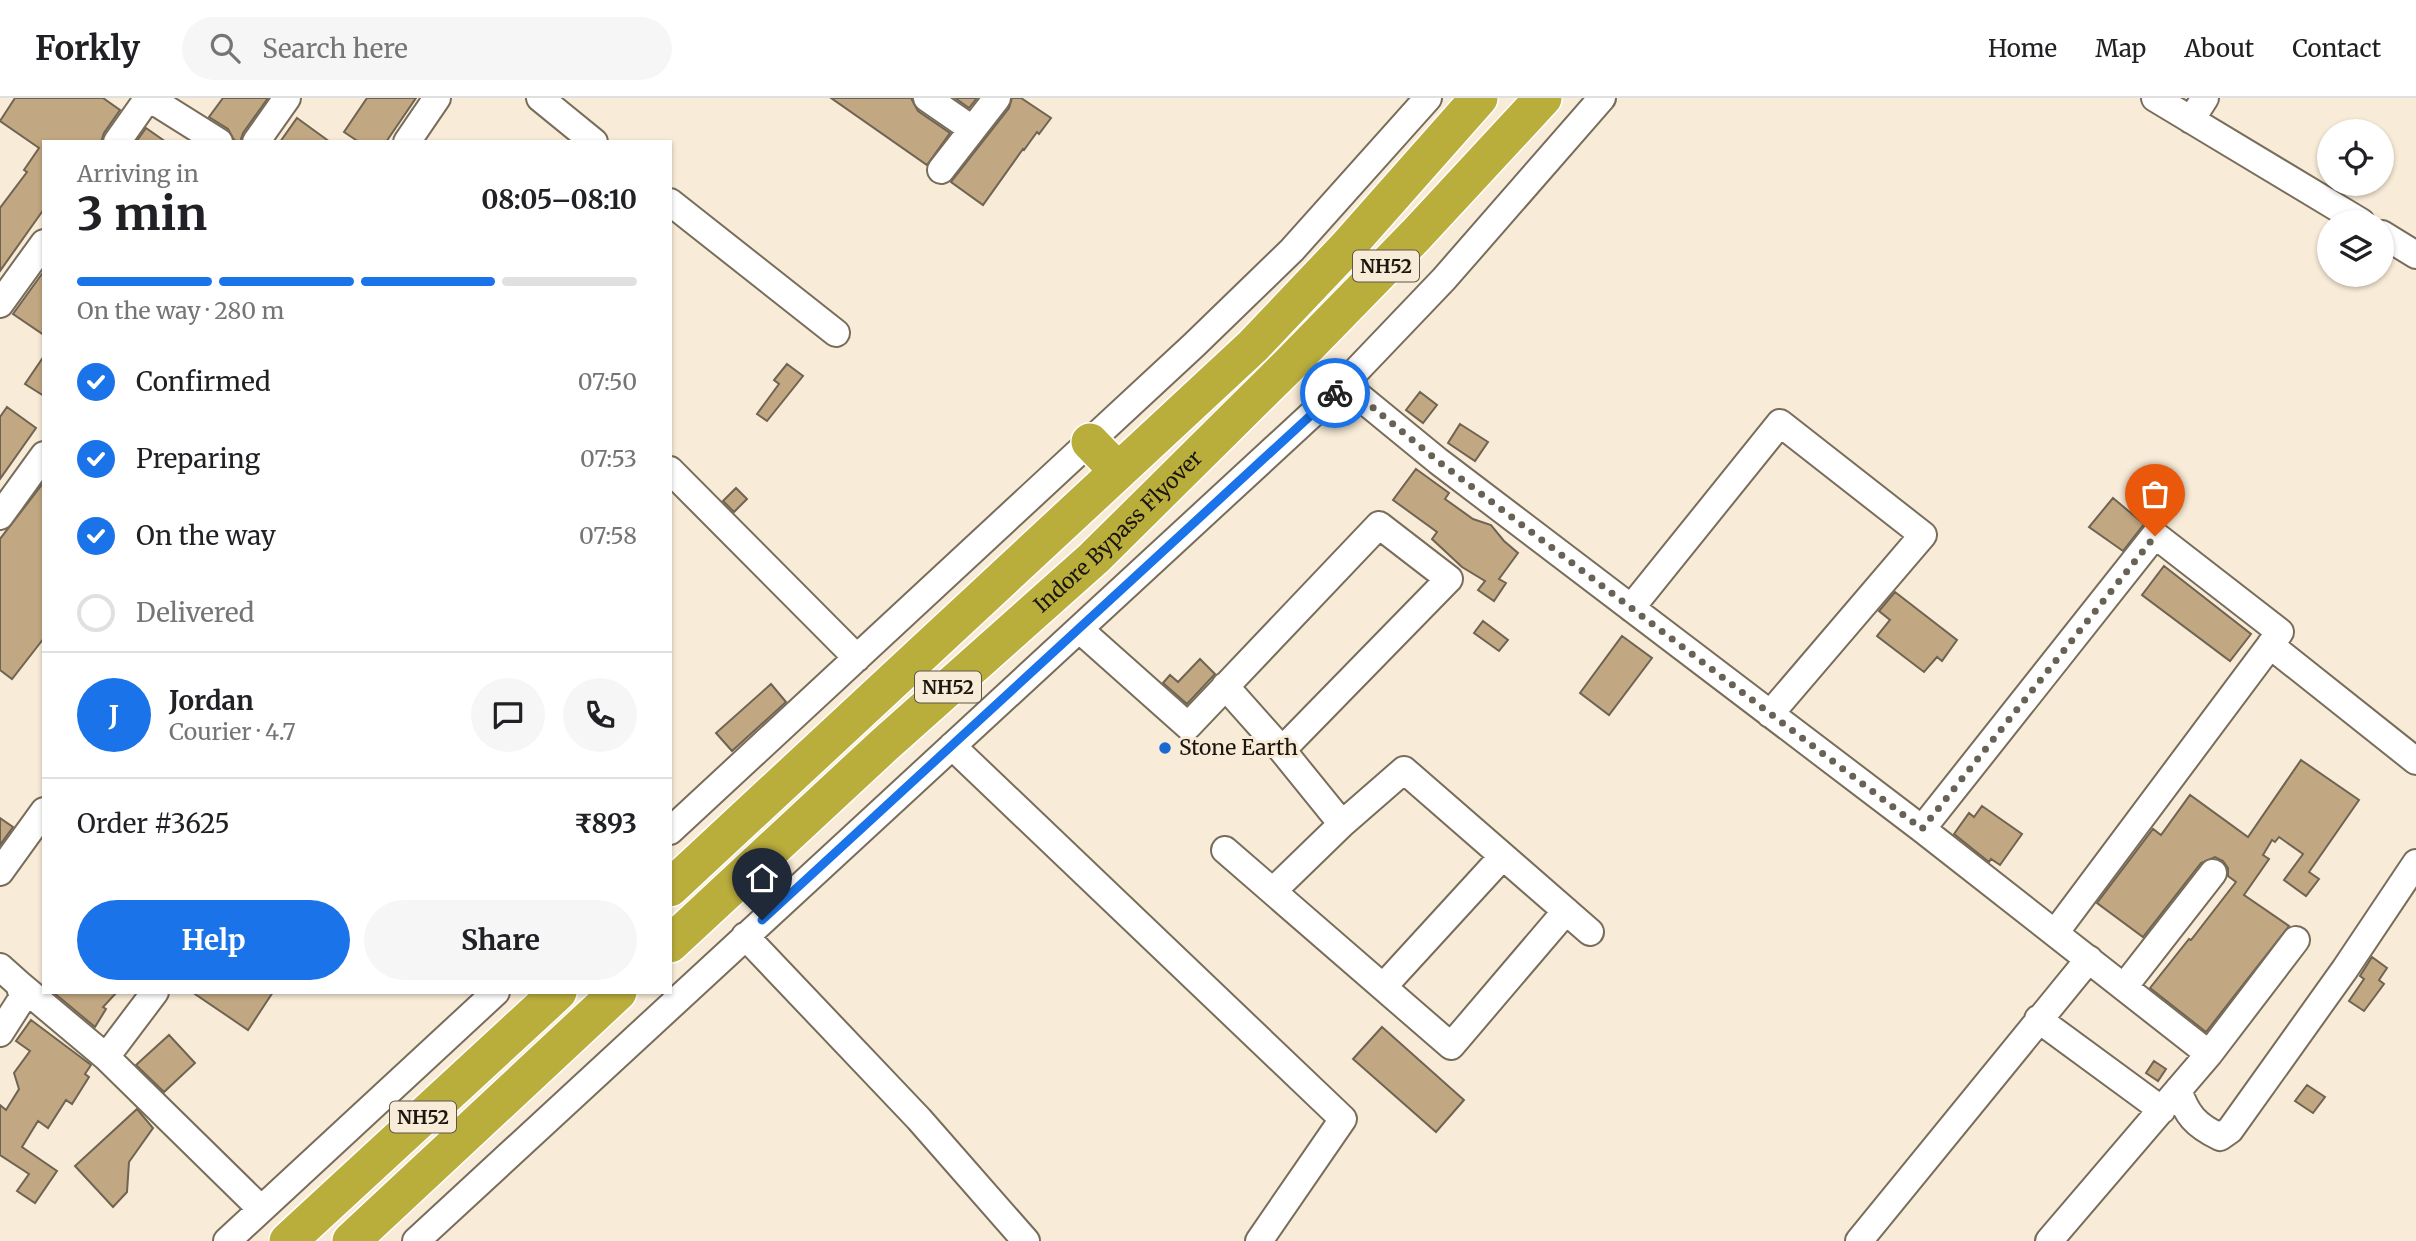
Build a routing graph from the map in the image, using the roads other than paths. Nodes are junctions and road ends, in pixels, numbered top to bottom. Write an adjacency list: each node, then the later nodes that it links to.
1 (148, 98): 14 (street); 15 (street)
2 (286, 98): 16 (street)
3 (437, 98): 17 (street)
4 (540, 98): 18 (street)
5 (927, 98): 13 (street)
6 (997, 98): 13 (street)
7 (1428, 98): 28 (street)
8 (1479, 98): 30 (highway, Indore Bypass Flyover / NH52)
9 (1543, 98): 58 (highway, Indore Bypass Flyover / NH52)
10 (1602, 98): 27 (street)
11 (2155, 98): 12 (street)
12 (2198, 109): 21 (street)
13 (972, 129): 19 (street)
14 (118, 140)
15 (216, 140)
16 (257, 140)
17 (408, 140)
18 (592, 140)
19 (941, 170)
20 (672, 204): 26 (street)
21 (2344, 210)
22 (2394, 241): 24 (street)
23 (42, 246): 25 (street)
24 (2416, 255)
25 (0, 304)
26 (836, 333)
27 (1344, 384): 33 (street); 34 (street)
28 (1090, 442): 30 (highway); 36 (street)
29 (41, 465): 32 (street)
30 (1118, 471): 51 (highway, Indore Bypass Flyover / NH52)
31 (672, 472): 36 (street)
32 (3, 506)
33 (1631, 608): 38 (street); 38 (street)
34 (1079, 629): 37 (street); 39 (street)
35 (2270, 645): 41 (street); 45 (street); 55 (street)
36 (857, 658): 44 (street)
37 (1225, 686): 40 (street); 40 (street)
38 (1770, 714): 45 (street)
39 (952, 746): 56 (street); 78 (street)
40 (1282, 750): 43 (street)
41 (2416, 761)
42 (42, 814): 49 (street)
43 (1342, 824): 47 (street); 52 (street)
44 (672, 829)
45 (1922, 829): 55 (street)
46 (1225, 850): 52 (street)
47 (1503, 856): 53 (street); 62 (street)
48 (2416, 863): 71 (street)
49 (0, 872)
50 (2213, 873): 61 (street)
51 (672, 886)
52 (1273, 891): 62 (street)
53 (1566, 911): 54 (street); 62 (street)
54 (1590, 932)
55 (2055, 933): 59 (street)
56 (745, 936): 76 (street); 77 (street)
57 (2296, 940): 69 (street)
58 (672, 942)
59 (2088, 959): 61 (street); 67 (street)
60 (10, 976): 68 (street); 70 (street)
61 (2124, 986): 69 (street)
62 (1383, 987)
63 (153, 994): 70 (street)
64 (494, 994): 72 (street)
65 (556, 994): 74 (highway, NH52)
66 (616, 994): 75 (highway, NH52)
67 (2038, 1019): 71 (street); 79 (street)
68 (0, 1033)
69 (2209, 1054): 71 (street)
70 (106, 1057): 72 (street)
71 (2170, 1100): 80 (street)
72 (261, 1209): 73 (street)
73 (227, 1241)
74 (288, 1241)
75 (351, 1241)
76 (416, 1241)
77 (1026, 1241)
78 (1259, 1241)
79 (1859, 1241)
80 (2049, 1241)

